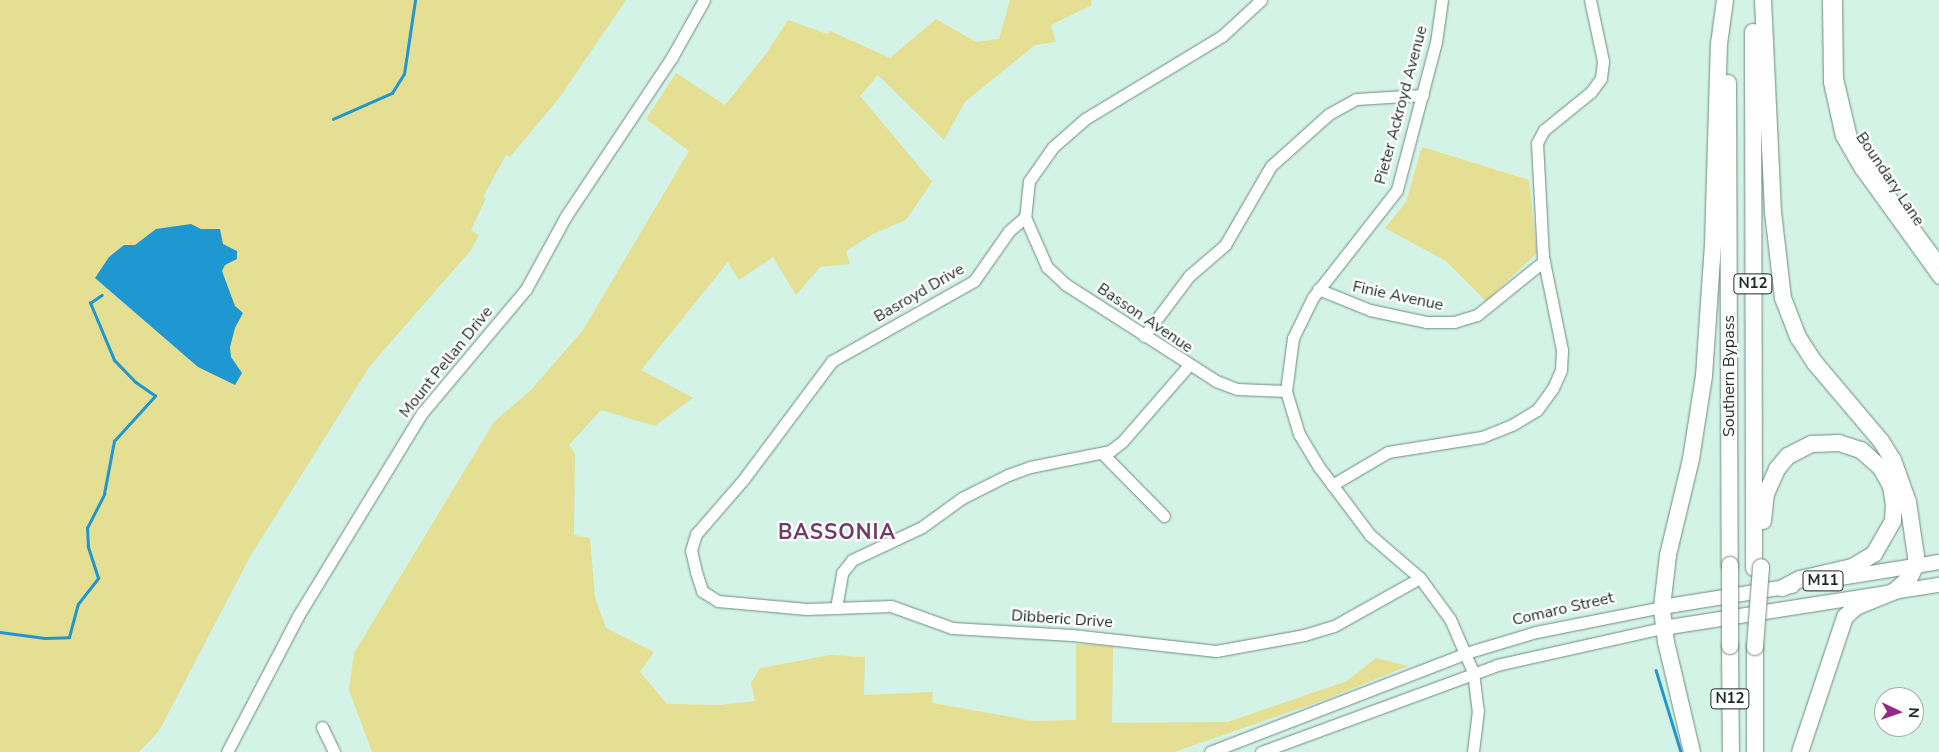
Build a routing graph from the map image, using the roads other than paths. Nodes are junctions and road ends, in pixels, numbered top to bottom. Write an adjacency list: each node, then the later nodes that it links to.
1 (704, 0): 36 (street, Mount Pellan Drive)
2 (1261, 0): 11 (street)
3 (1442, 0): 10 (street, Pieter Ackroyd Avenue)
4 (1590, 0): 12 (street)
5 (1726, 0): 30 (highway); 42 (highway, Southern Bypass / N12, bridge)
6 (1753, 0): 24 (highway, Southern Bypass / N12)
7 (1764, 0): 23 (highway)
8 (1828, 0): 14 (street, Boundary Lane)
9 (1836, 0): 13 (street, Boundary Lane)
10 (1423, 95): 15 (street, Pieter Ackroyd Avenue); 16 (street)
11 (1025, 217): 16 (street, Basson Avenue); 26 (street, Basroyd Drive)
12 (1544, 261): 15 (street, Finie Avenue); 20 (street)
13 (1939, 262)
14 (1939, 278)
15 (1318, 289): 18 (street, Pieter Ackroyd Avenue)
16 (1144, 336): 17 (street, Basson Avenue)
17 (1188, 366): 18 (street, Basson Avenue); 19 (street)
18 (1286, 391): 20 (street, Pieter Ackroyd Avenue)
19 (1103, 454): 21 (street); 31 (street)
20 (1332, 485): 25 (street, Pieter Ackroyd Avenue)
21 (1164, 516)
22 (1939, 562): 23 (main road, Comaro Street / M11)
23 (1916, 565): 28 (main road, Comaro Street / M11); 29 (highway)
24 (1757, 567): 28 (highway); 43 (highway, Southern Bypass / N12, bridge)
25 (1420, 578): 31 (street, Dibberic Drive); 33 (street, Pieter Ackroyd Avenue)
26 (699, 583): 31 (street, Dibberic Drive)
27 (1939, 584): 29 (main road, M11)
28 (1782, 588): 30 (main road, Comaro Street / M11)
29 (1895, 591): 32 (main road, M11); 44 (highway)
30 (1662, 607): 32 (highway); 33 (street, Comaro Street / M11)
31 (836, 608)
32 (1663, 628): 34 (street, M11); 41 (highway)
33 (1466, 653): 34 (street, Pieter Ackroyd Avenue); 38 (street, Comaro Street / M11)
34 (1473, 672): 39 (street, M11); 40 (street, Pieter Ackroyd Avenue)
35 (322, 727): 37 (street)
36 (227, 752)
37 (334, 752)
38 (1210, 752)
39 (1261, 752)
40 (1473, 752)
41 (1692, 752)
42 (1730, 752)
43 (1755, 752)
44 (1800, 752)

